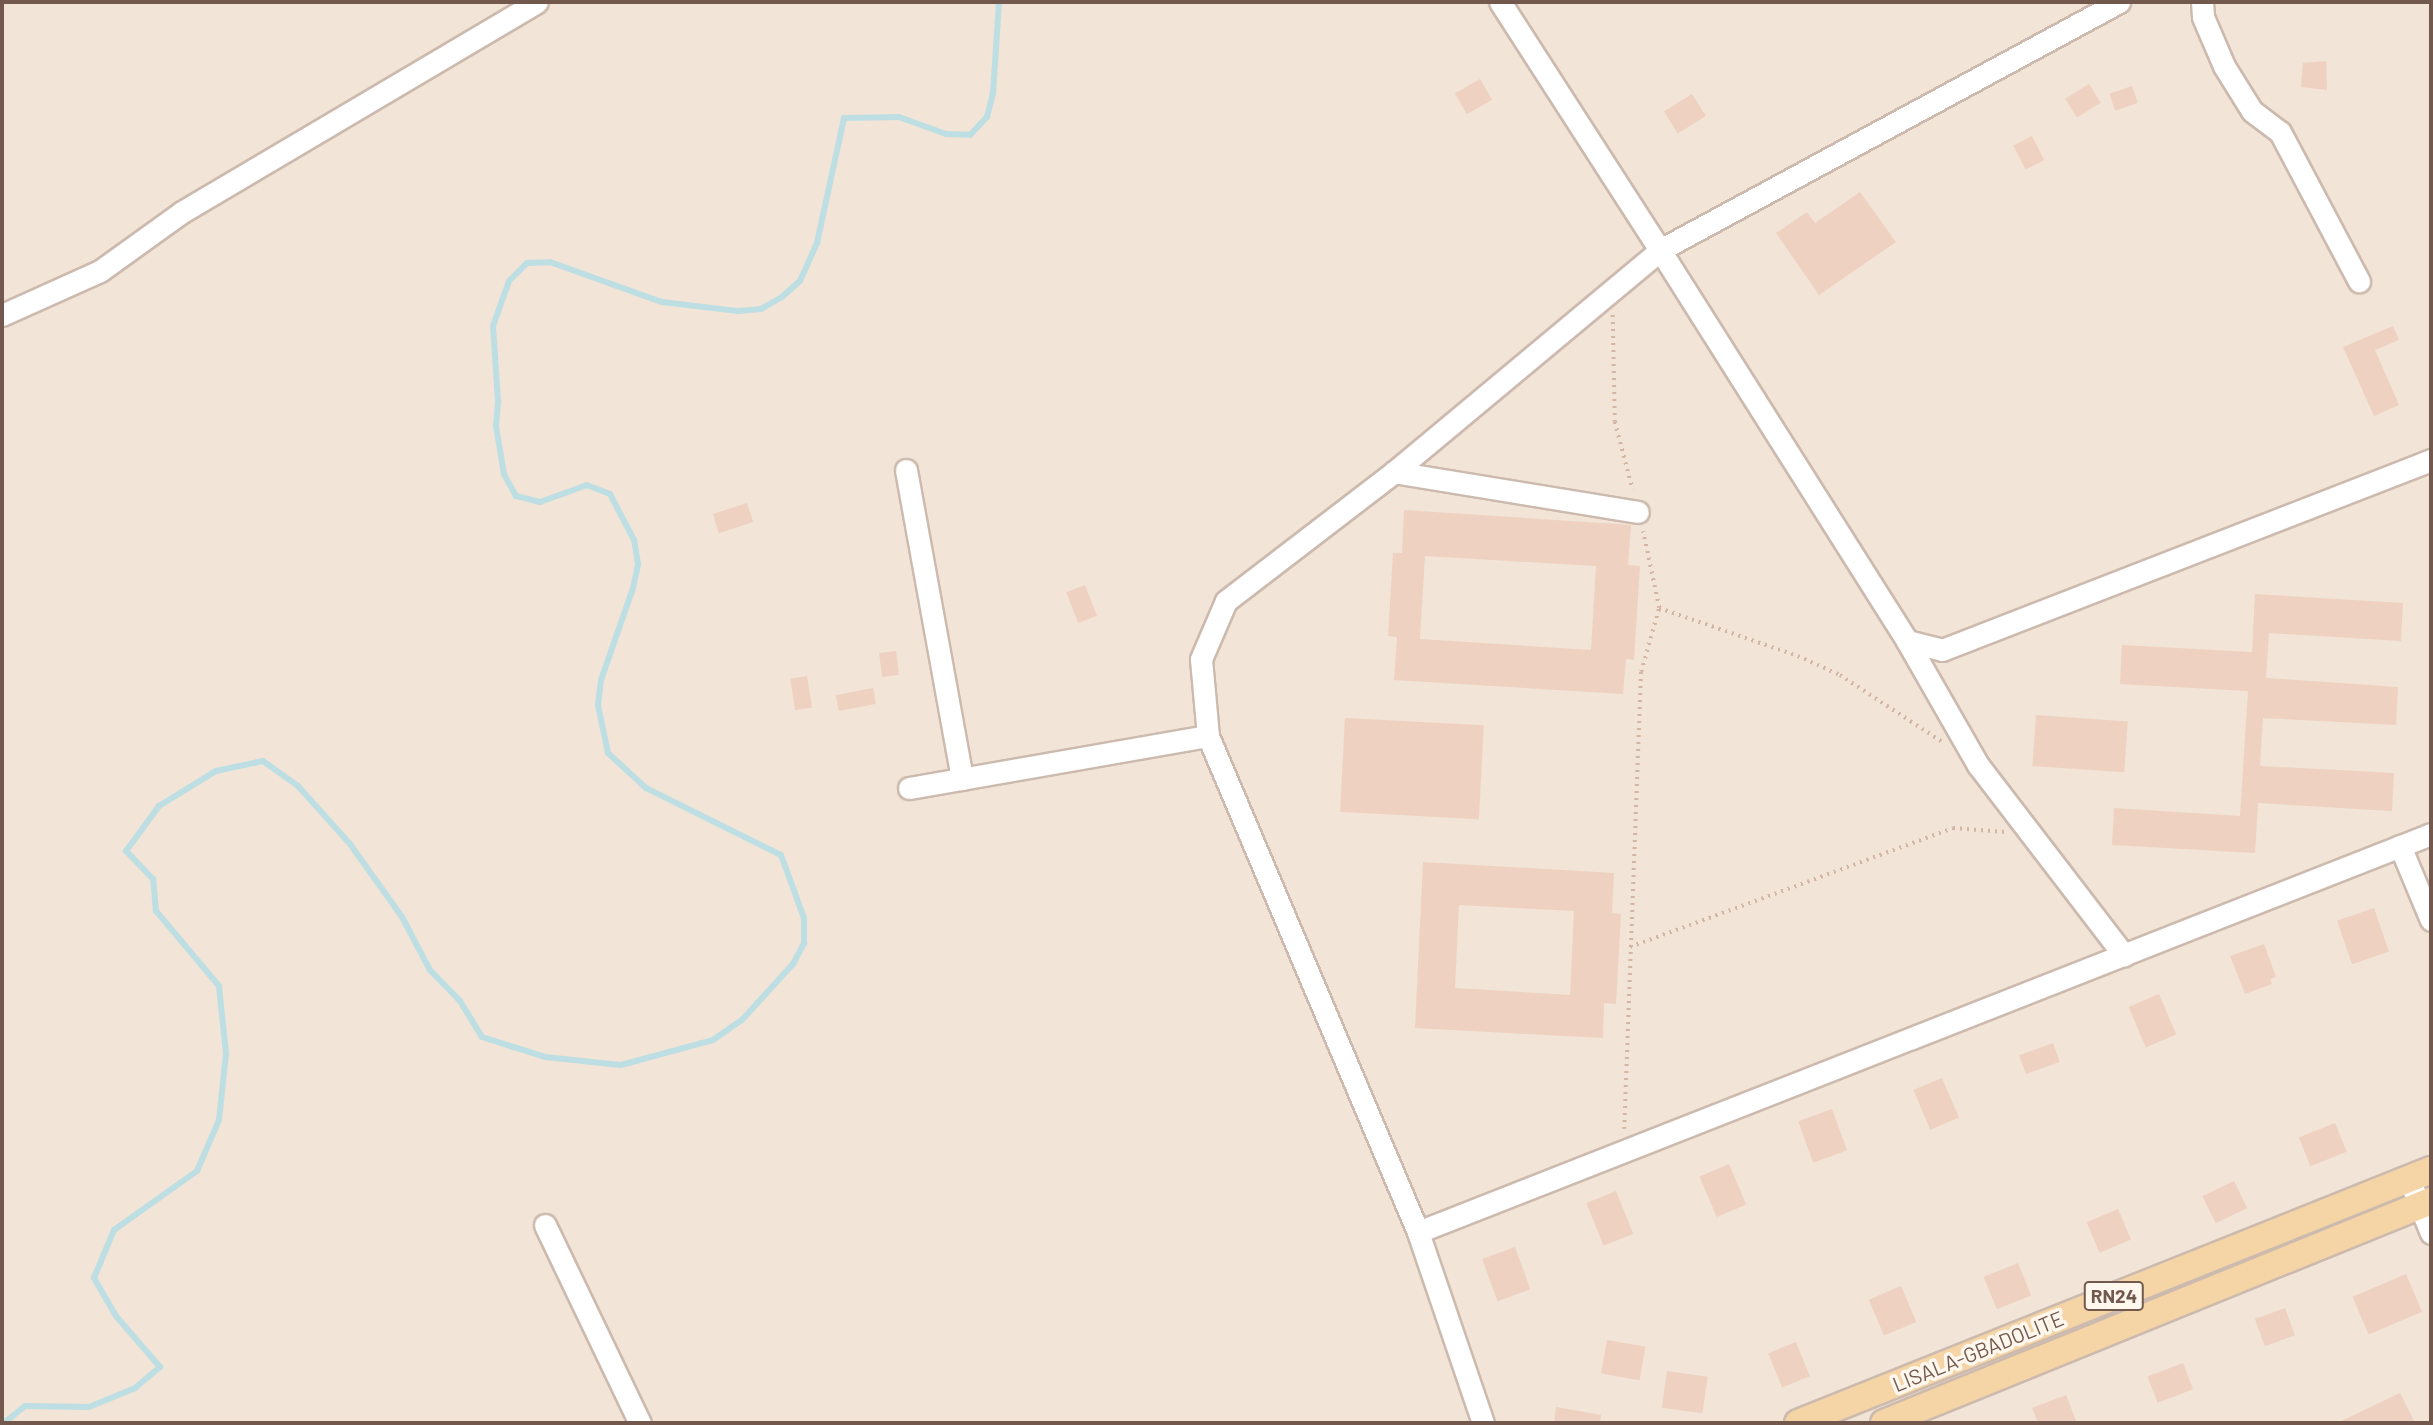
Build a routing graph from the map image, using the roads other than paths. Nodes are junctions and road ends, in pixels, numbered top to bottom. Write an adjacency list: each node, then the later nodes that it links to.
1 (537, 2): 7 (street)
2 (1500, 2): 5 (street)
3 (2119, 2): 5 (street)
4 (2202, 2): 6 (street)
5 (1660, 250): 10 (street); 12 (street)
6 (2359, 281)
7 (2, 315)
8 (2431, 460): 12 (street)
9 (906, 470): 14 (street)
10 (1394, 472): 11 (street); 13 (street)
11 (1638, 512)
12 (1907, 641): 19 (street)
13 (1208, 736): 14 (street); 23 (street)
14 (962, 779): 15 (street)
15 (909, 788)
16 (2431, 834): 17 (street)
17 (2400, 846): 18 (street); 19 (street)
18 (2431, 920)
19 (2124, 955): 23 (street)
20 (2420, 1175): 21 (street); 27 (main road, LISALA-GBADOLITE / RN24)
21 (2426, 1203): 24 (street); 28 (main road, LISALA-GBADOLITE / RN24)
22 (545, 1225): 25 (street)
23 (1418, 1232): 26 (street)
24 (2431, 1233)
25 (640, 1423)
26 (1483, 1423)
27 (1798, 1423)
28 (1884, 1423)

